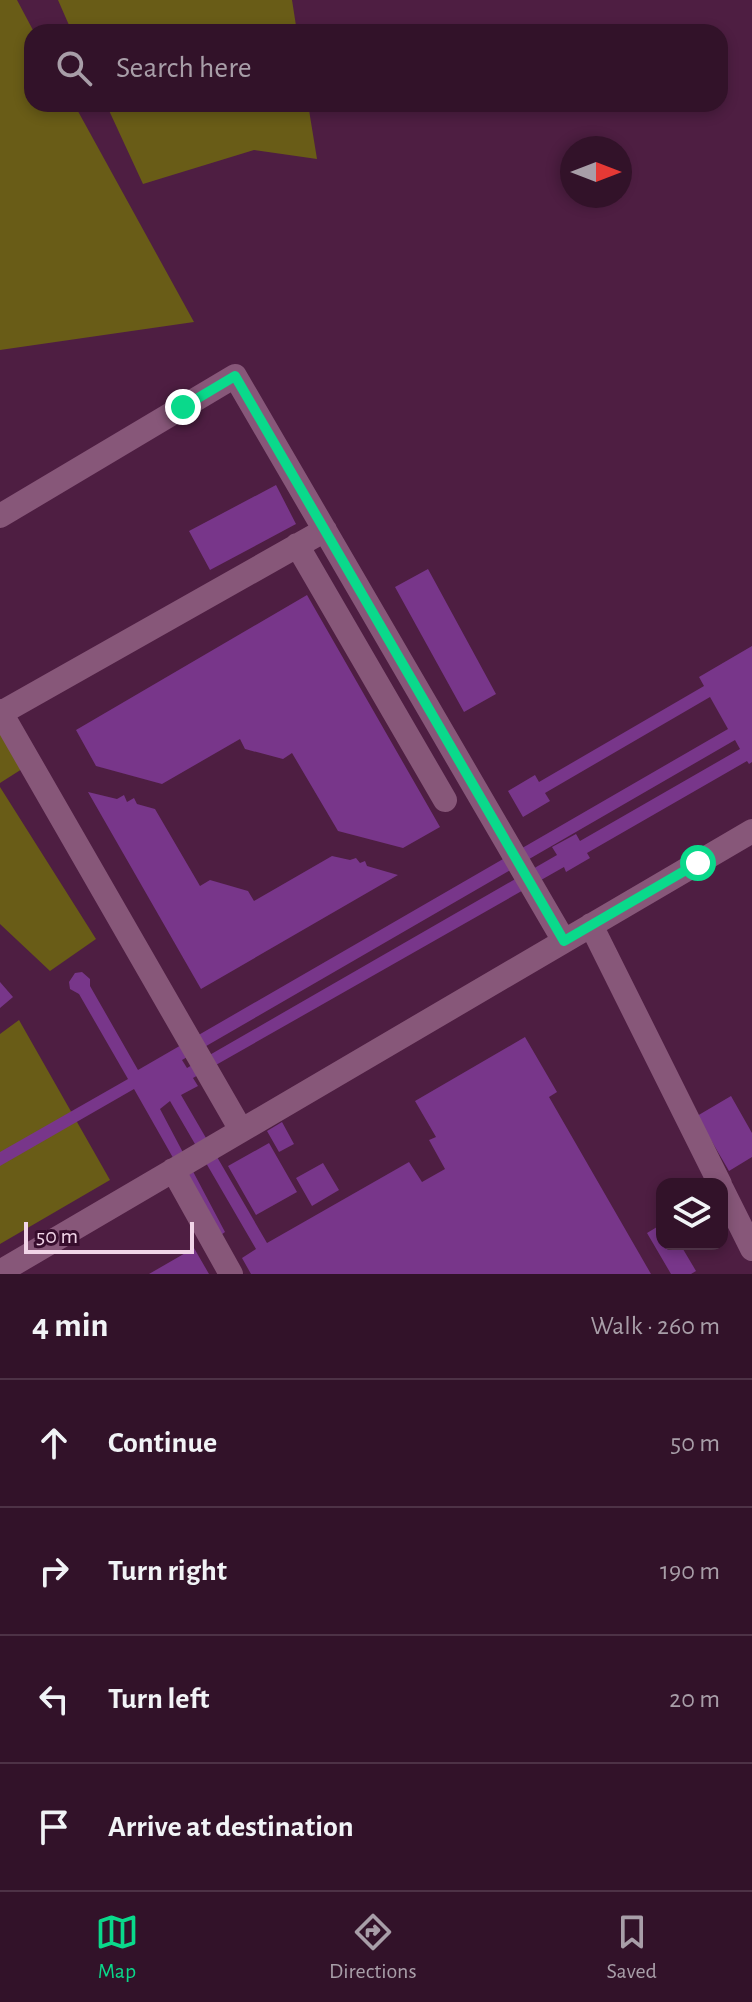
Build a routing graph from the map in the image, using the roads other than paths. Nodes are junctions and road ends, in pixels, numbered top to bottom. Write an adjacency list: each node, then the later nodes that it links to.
1 (0, 516): 2 (lane)
2 (325, 530): 3 (lane); 8 (lane)
3 (297, 545): 4 (lane); 5 (lane)
4 (0, 712): 9 (lane)
5 (445, 800)
6 (752, 831): 7 (lane)
7 (591, 925): 8 (lane); 11 (lane)
8 (564, 941): 9 (lane)
9 (241, 1130): 10 (lane)
10 (173, 1170): 14 (lane); 15 (lane)
11 (717, 1178)
12 (728, 1200): 13 (lane)
13 (752, 1249)
14 (0, 1272)
15 (231, 1274)

